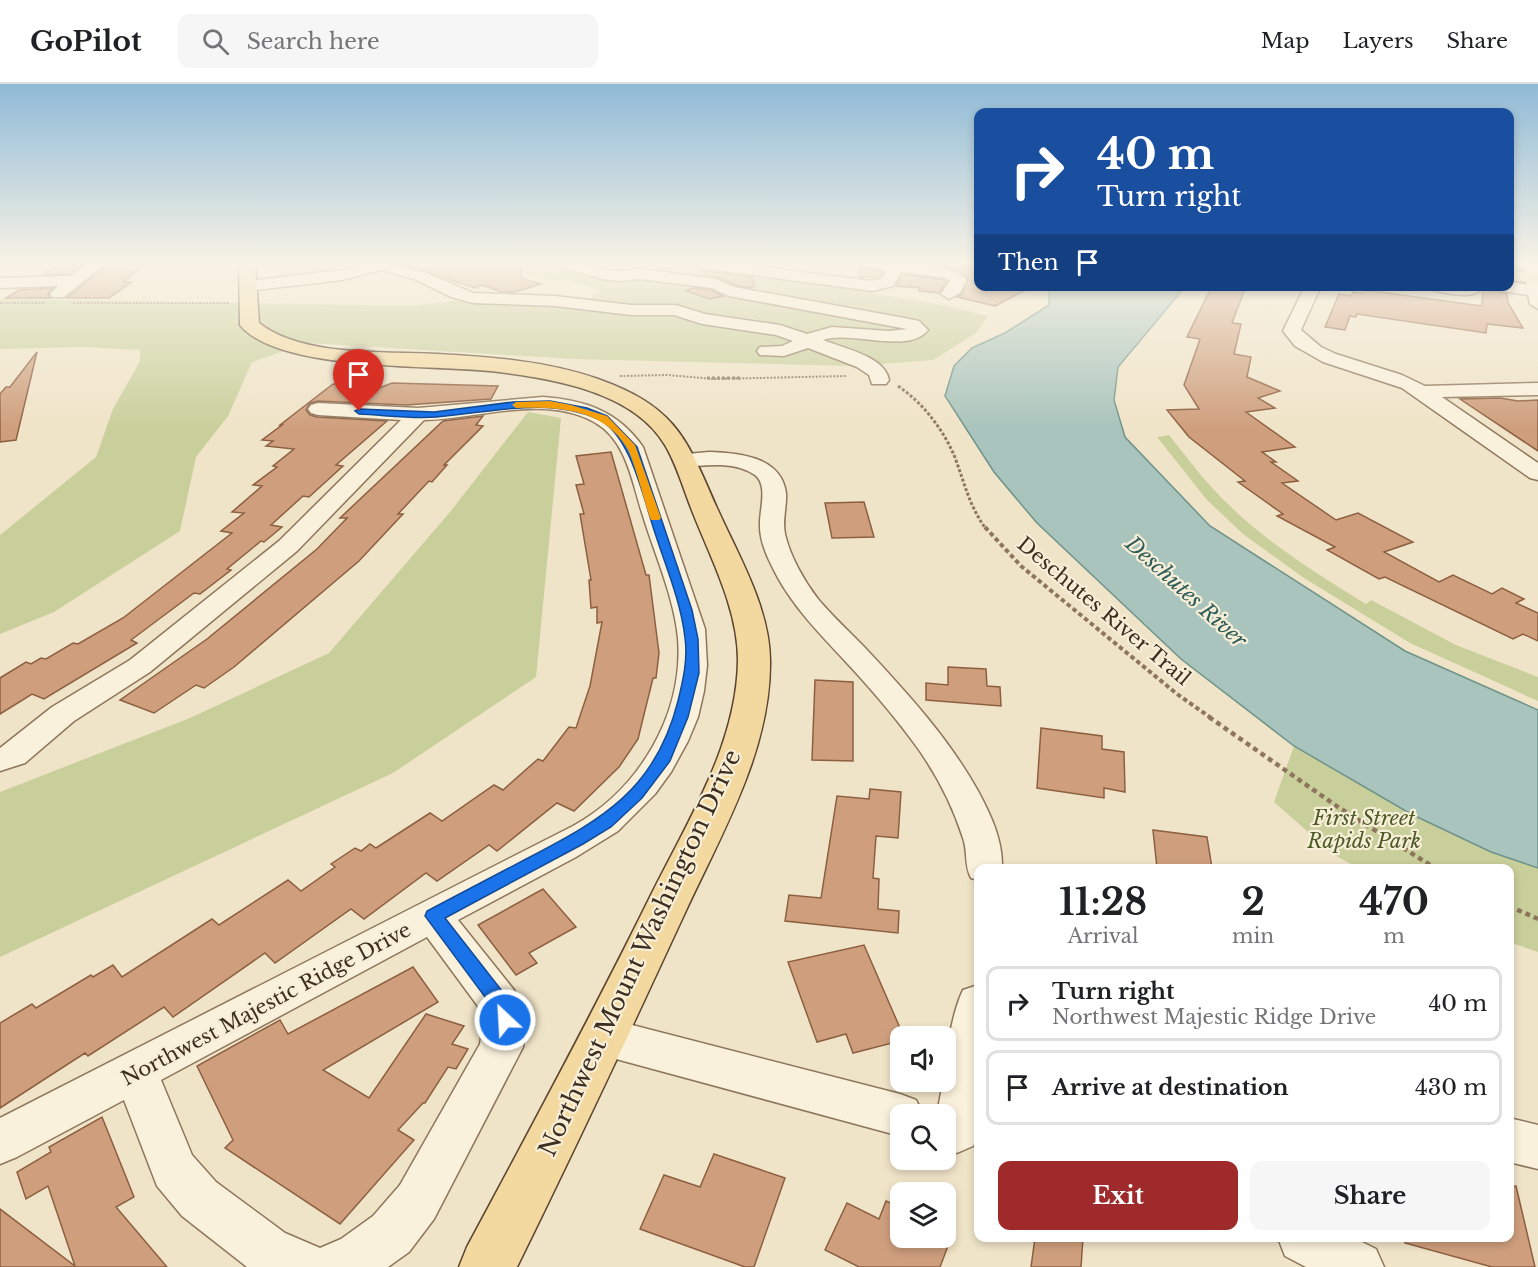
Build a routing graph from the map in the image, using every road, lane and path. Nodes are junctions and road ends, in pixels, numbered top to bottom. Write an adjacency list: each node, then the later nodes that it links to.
1 (250, 318): 7 (main road)
2 (700, 318): 5 (street)
3 (878, 318): 5 (street)
4 (1297, 318): 10 (street)
5 (810, 340): 6 (street); 8 (street)
6 (766, 351)
7 (578, 379): 8 (path, Deschutes River Trail); 13 (main road)
8 (879, 380): 17 (path, Deschutes River Trail)
9 (1538, 389): 10 (street)
10 (1422, 392): 14 (street)
11 (318, 409): 12 (street, Northwest Majestic Ridge Drive)
12 (418, 415): 15 (street); 19 (street, Northwest Majestic Ridge Drive)
13 (676, 444): 16 (street); 22 (main road, Northwest Mount Washington Drive)
14 (1538, 473)
15 (0, 760)
16 (984, 864)
17 (1428, 864)
18 (1514, 908): 20 (path)
19 (434, 916): 23 (street, Northwest Majestic Ridge Drive); 31 (street)
20 (1538, 919)
21 (974, 1031): 25 (street)
22 (605, 1037): 24 (street); 32 (main road, Northwest Mount Washington Drive)
23 (136, 1072): 27 (street, Northwest Majestic Ridge Drive); 30 (street)
24 (890, 1112)
25 (960, 1132)
26 (1514, 1141): 28 (street)
27 (0, 1142)
28 (1538, 1147)
29 (1311, 1242): 33 (street)
30 (304, 1267)
31 (336, 1267)
32 (487, 1267)
33 (1358, 1267)

